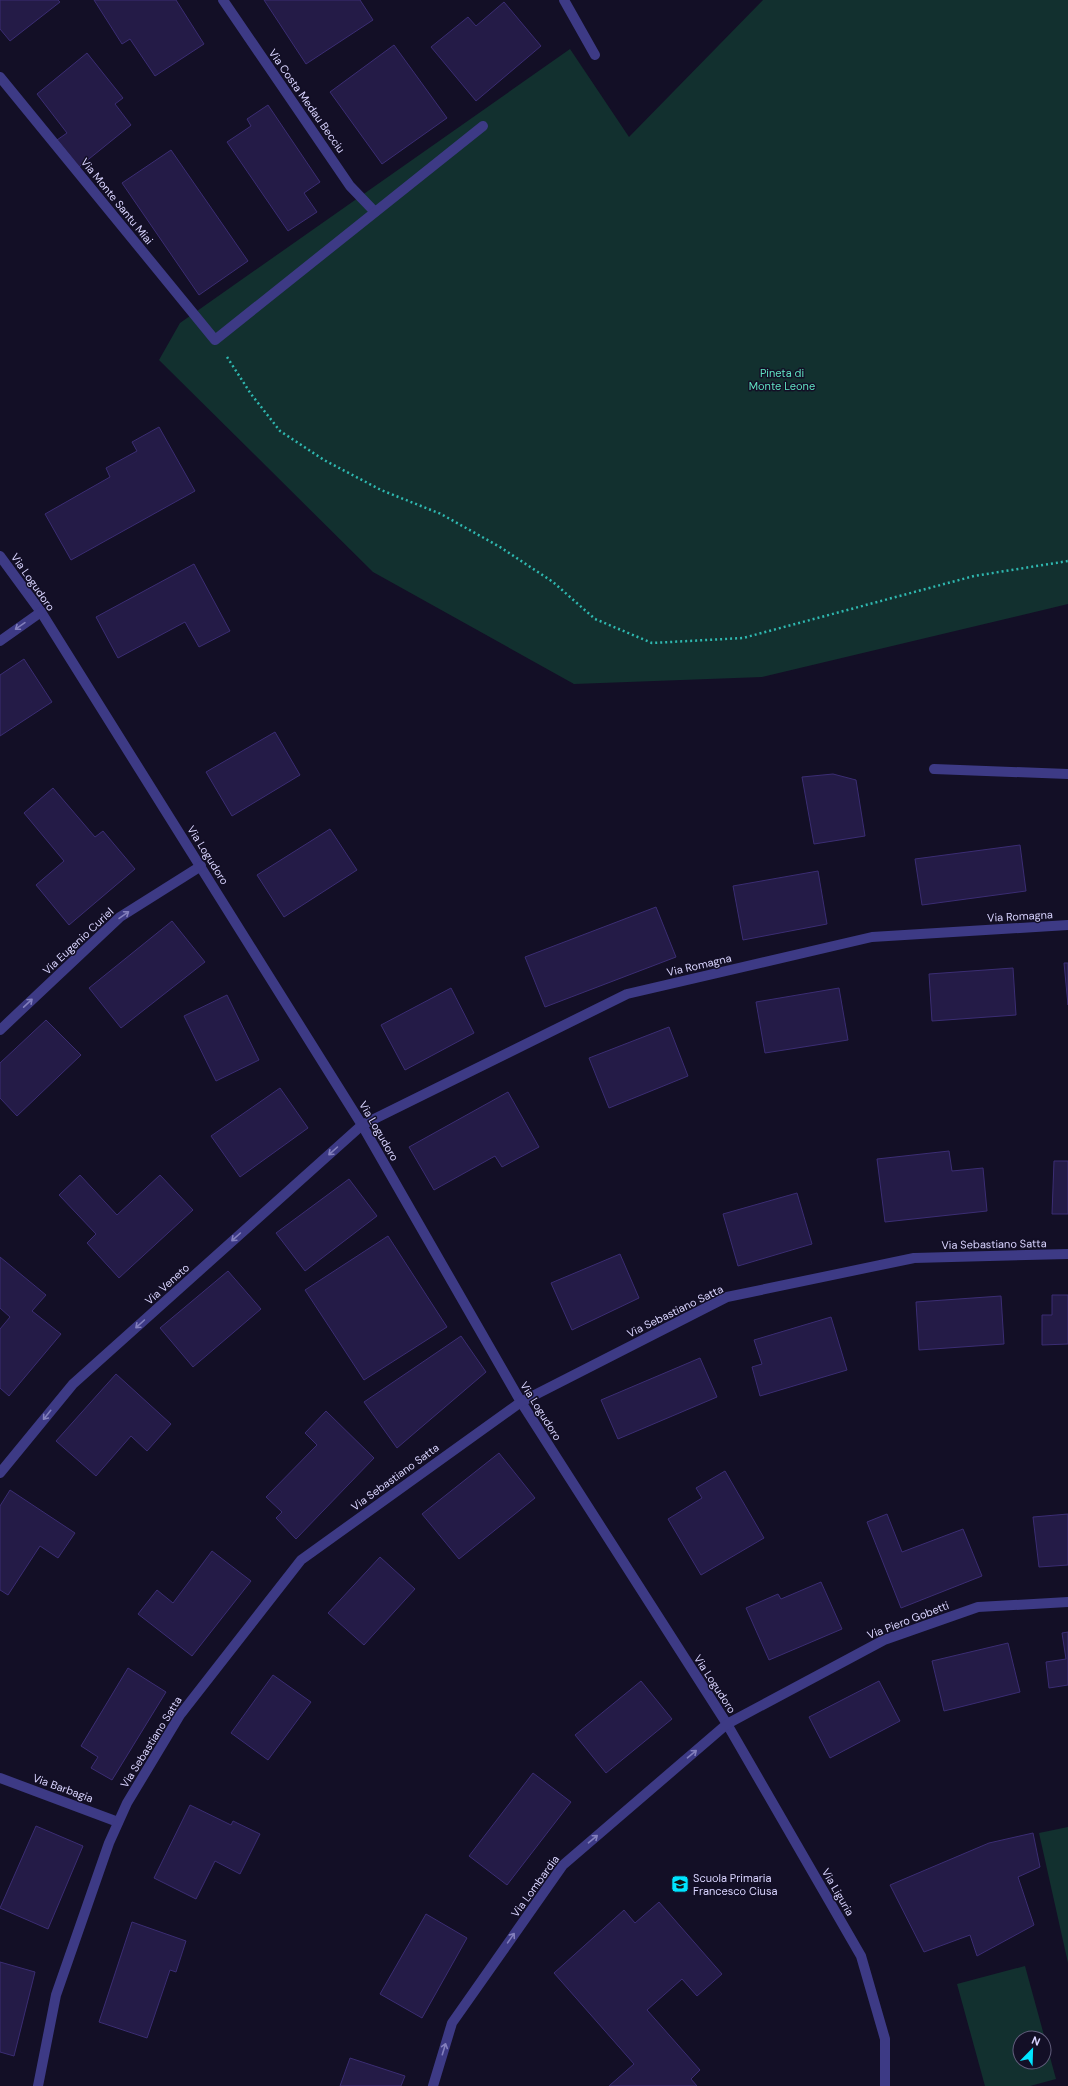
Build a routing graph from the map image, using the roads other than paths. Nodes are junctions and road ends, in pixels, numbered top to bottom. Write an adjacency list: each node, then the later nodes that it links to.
1 (222, 0): 6 (street, Via Costa Medau Becciu)
2 (564, 0): 3 (street)
3 (595, 55)
4 (0, 77): 6 (street, Via Monte Santu Miai)
5 (483, 126): 6 (street)
6 (375, 212)
7 (0, 556): 8 (street, Via Logudoro)
8 (41, 612): 9 (street, one-way to 9); 12 (street, Via Logudoro)
9 (0, 641)
10 (934, 769): 11 (street)
11 (1068, 774)
12 (200, 866): 14 (street, Via Eugenio Curiel, one-way to 12); 15 (street, Via Logudoro)
13 (1068, 925): 15 (street, Via Romagna)
14 (0, 1030)
15 (362, 1125): 17 (street, Via Logudoro); 18 (street, Via Veneto, one-way to 18)
16 (1068, 1254): 17 (street, Via Sebastiano Satta)
17 (521, 1402): 20 (street, Via Logudoro); 22 (street, Via Sebastiano Satta)
18 (0, 1473)
19 (1068, 1602): 20 (street, Via Piero Gobetti)
20 (727, 1724): 24 (street, Via Lombardia, one-way to 20); 25 (street, Via Liguria)
21 (0, 1778): 22 (street, Via Barbagia)
22 (118, 1822): 23 (street, Via Sebastiano Satta)
23 (38, 2086)
24 (433, 2086)
25 (885, 2086)

